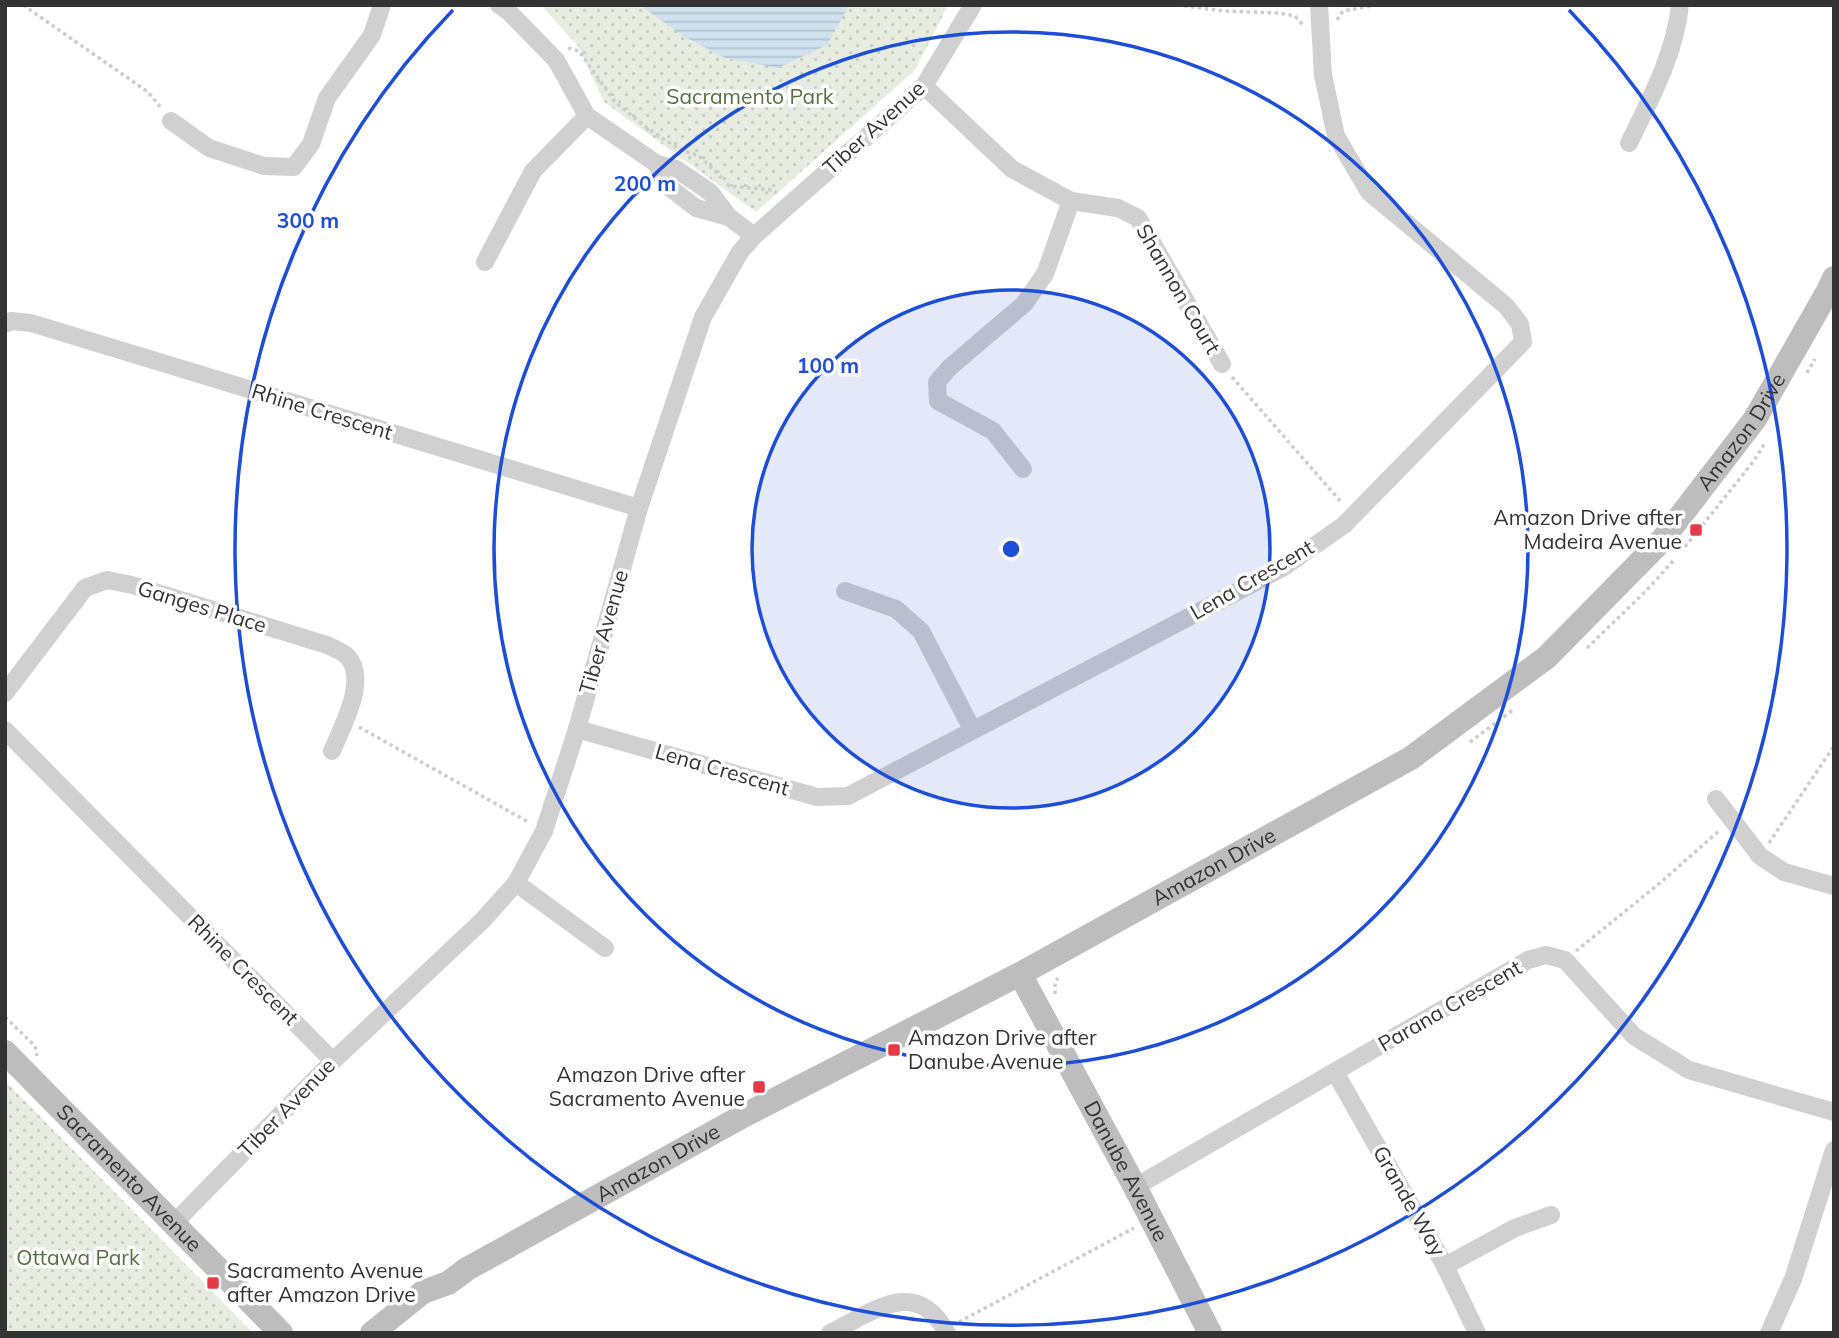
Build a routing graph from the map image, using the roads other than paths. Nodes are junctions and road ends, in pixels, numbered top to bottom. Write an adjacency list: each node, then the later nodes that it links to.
1 (382, 5): 8 (street)
2 (499, 5): 7 (street)
3 (973, 5): 6 (street, Tiber Avenue)
4 (1320, 5): 21 (street, Lena Crescent)
5 (1680, 5): 9 (street)
6 (924, 86): 10 (street, Shannon Court); 11 (street, Tiber Avenue)
7 (587, 116): 11 (street); 12 (street)
8 (171, 121)
9 (1629, 143)
10 (1071, 201): 15 (street, Shannon Court); 16 (street)
11 (754, 236): 17 (street, Tiber Avenue)
12 (485, 262)
13 (1832, 288): 28 (street, Amazon Drive)
14 (5, 324): 17 (street, Rhine Crescent)
15 (1222, 364)
16 (1023, 468)
17 (639, 508): 20 (street, Tiber Avenue)
18 (845, 591): 21 (street)
19 (5, 693): 23 (street, Ganges Place)
20 (577, 729): 21 (street, Lena Crescent); 25 (street, Tiber Avenue)
21 (972, 729)
22 (5, 730): 30 (street, Rhine Crescent)
23 (332, 751)
24 (1716, 799): 26 (street)
25 (516, 883): 27 (street); 30 (street, Tiber Avenue)
26 (1834, 886)
27 (605, 948)
28 (1020, 974): 34 (street, Danube Avenue); 38 (street, Amazon Drive)
29 (5, 1052): 36 (street, Sacramento Avenue)
30 (333, 1060): 36 (street, Tiber Avenue)
31 (1335, 1072): 32 (street, Parana Crescent); 34 (street, Parana Crescent); 37 (street, Grande Way)
32 (1834, 1112)
33 (1834, 1150): 46 (street)
34 (1135, 1187): 44 (street, Danube Avenue)
35 (1551, 1215): 37 (street)
36 (176, 1223): 40 (street, Sacramento Avenue)
37 (1445, 1266): 45 (street, Grande Way)
38 (448, 1283): 41 (street, Amazon Drive); 42 (street, Amazon Drive)
39 (946, 1331): 43 (street)
40 (281, 1333)
41 (372, 1333)
42 (396, 1333)
43 (830, 1333)
44 (1210, 1333)
45 (1477, 1333)
46 (1769, 1333)

